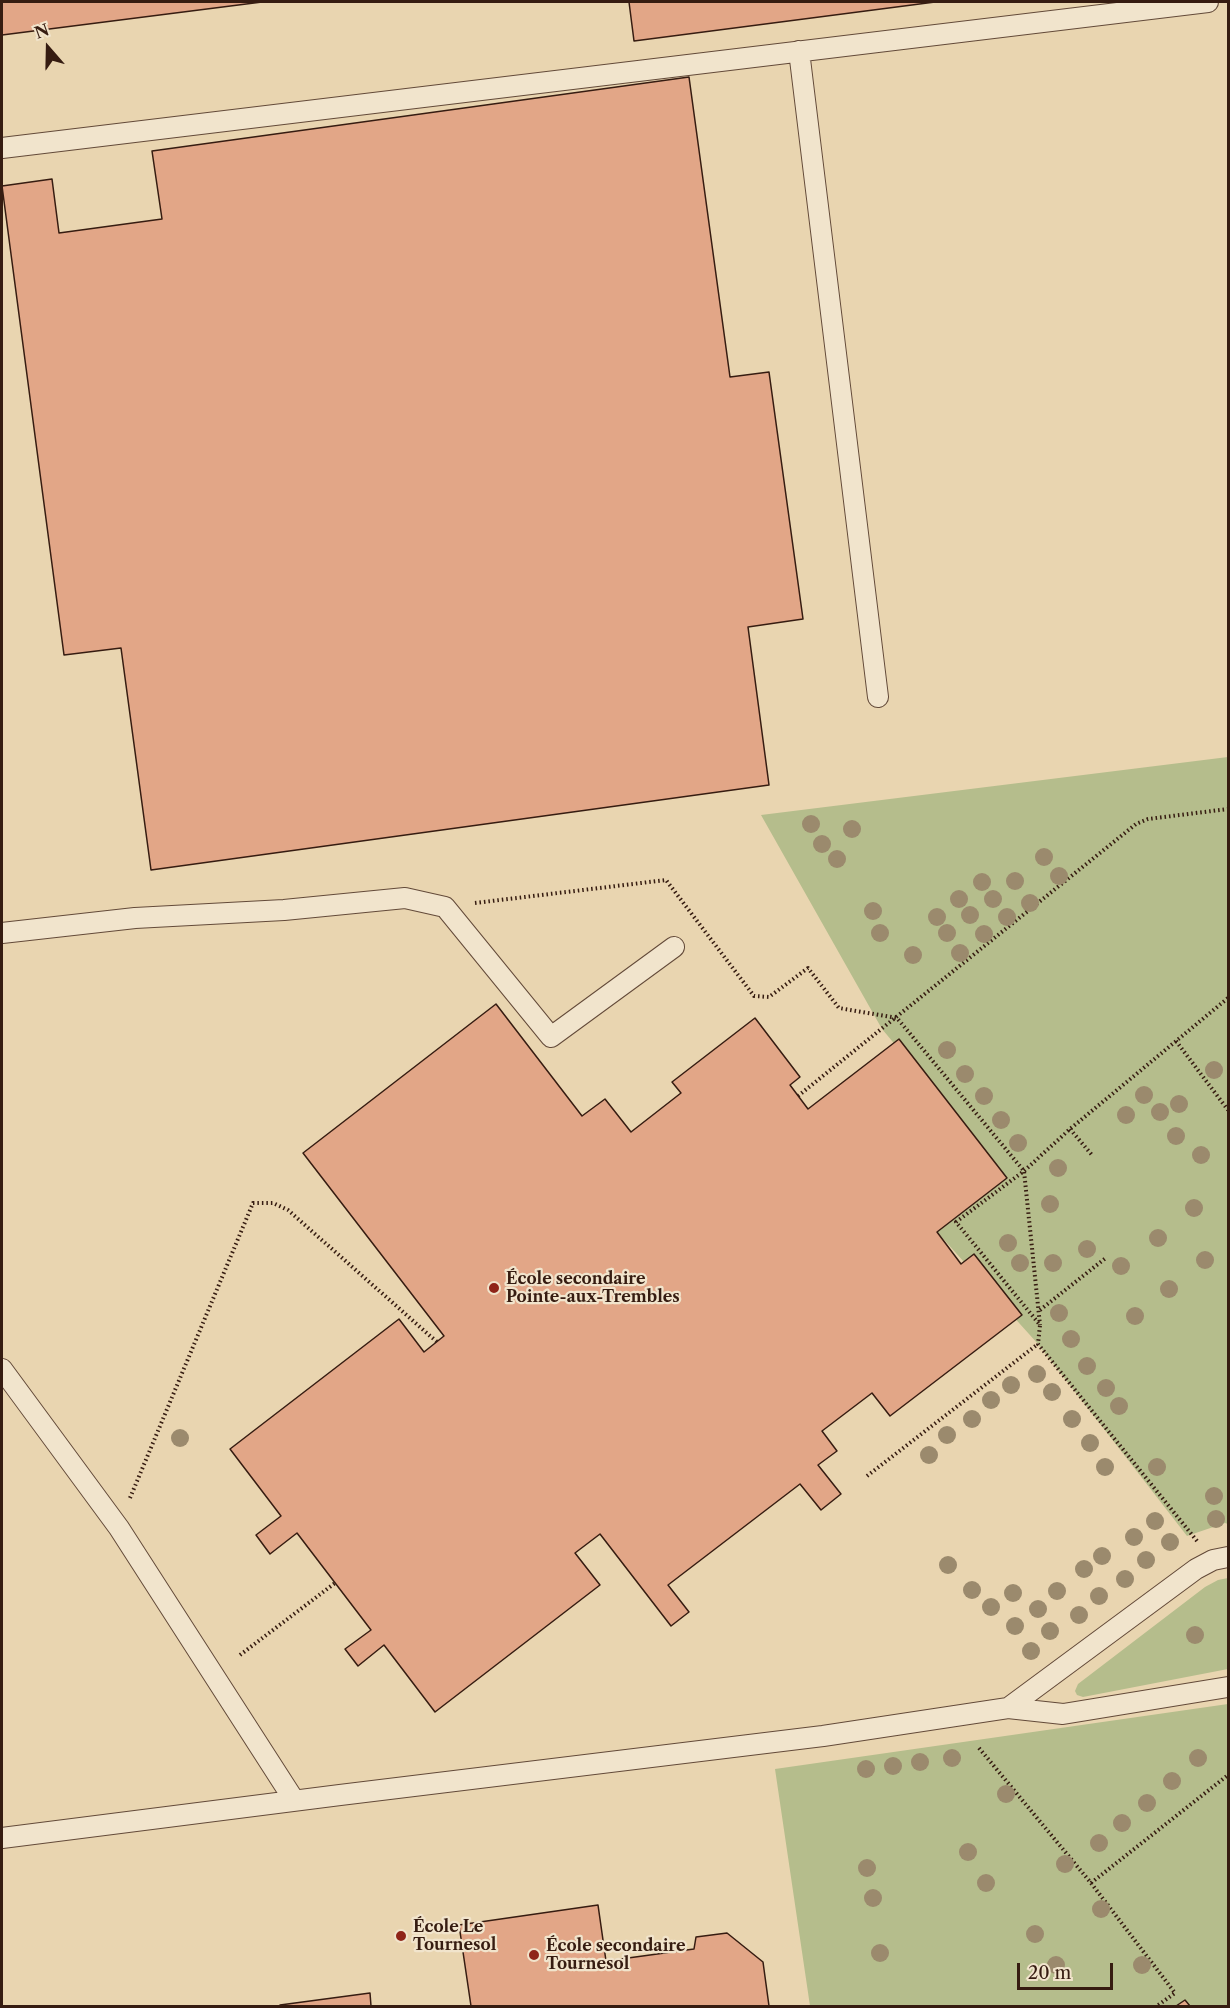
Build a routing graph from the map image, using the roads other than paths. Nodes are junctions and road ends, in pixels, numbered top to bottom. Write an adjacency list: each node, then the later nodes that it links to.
1 (1208, 2): 2 (lane)
2 (799, 51): 3 (lane); 4 (lane)
3 (2, 148)
4 (878, 697)
5 (2, 933): 6 (lane)
6 (674, 946)
7 (2, 1369): 11 (lane)
8 (1221, 1558): 10 (lane)
9 (1228, 1687): 10 (lane)
10 (1008, 1708): 11 (lane)
11 (294, 1800): 12 (lane)
12 (2, 1838)

